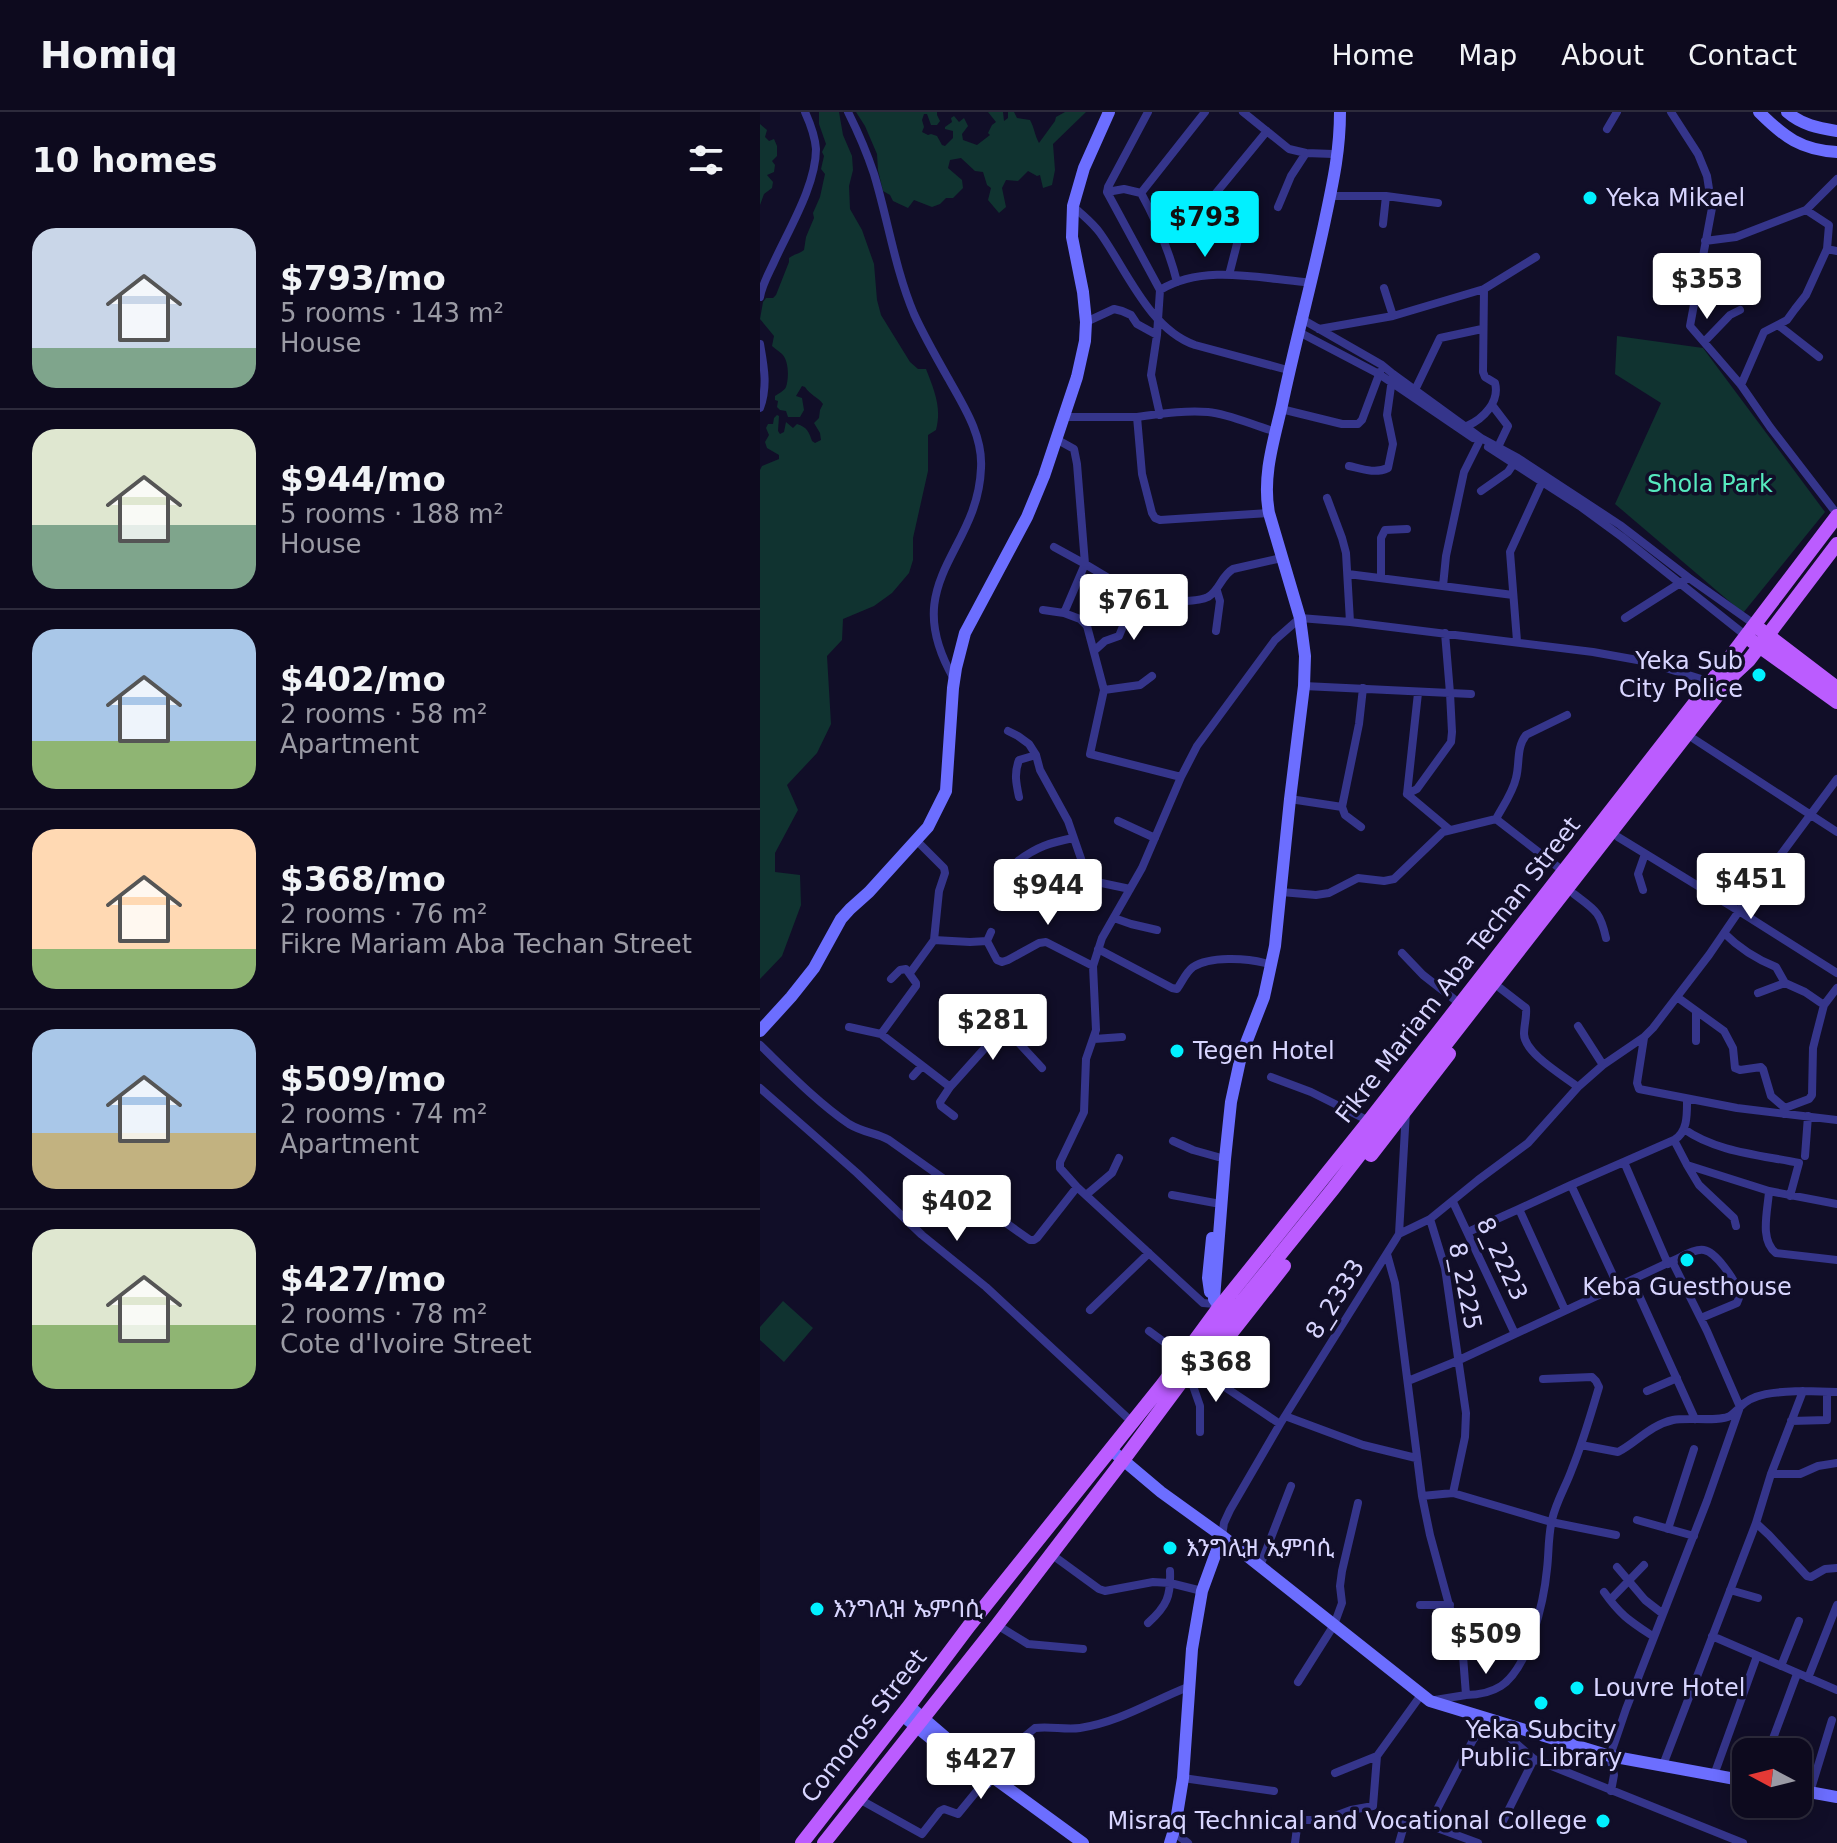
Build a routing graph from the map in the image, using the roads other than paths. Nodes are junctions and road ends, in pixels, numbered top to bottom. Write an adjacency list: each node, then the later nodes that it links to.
1 (805, 112): 39 (street)
2 (848, 112): 102 (street)
3 (1109, 112): 25 (main road)
4 (1148, 112): 19 (street)
5 (1205, 112): 20 (street)
6 (1243, 112): 13 (street)
7 (1337, 112): 17 (main road); 22 (main road)
8 (1617, 112): 12 (street)
9 (1671, 112): 30 (street)
10 (1759, 112): 15 (main road)
11 (1787, 112): 14 (main road)
12 (1607, 129)
13 (1267, 131): 16 (street); 21 (street)
14 (1837, 131)
15 (1837, 152)
16 (1306, 153): 17 (street); 26 (street)
17 (1333, 154): 35 (main road)
18 (1837, 179): 27 (street)
19 (1107, 192): 20 (street); 38 (street)
20 (1141, 193): 34 (street)
21 (1216, 193)
22 (1330, 196): 23 (street); 44 (main road)
23 (1386, 196): 24 (street); 28 (street)
24 (1438, 203)
25 (1073, 206): 42 (street); 43 (main road)
26 (1278, 207)
27 (1806, 210): 30 (street); 31 (street)
28 (1383, 224)
29 (1240, 232): 33 (street)
30 (1705, 241): 49 (street)
31 (1832, 250): 45 (street)
32 (1536, 257): 37 (street)
33 (1229, 275): 34 (street); 35 (street)
34 (1177, 282): 38 (street)
35 (1304, 282): 44 (main road)
36 (1384, 288): 41 (street)
37 (1484, 289): 41 (street); 47 (street)
38 (1160, 290): 42 (street)
39 (760, 297)
40 (1740, 310): 49 (street)
41 (1393, 316): 46 (street)
42 (1158, 319): 48 (street); 52 (street)
43 (1086, 322): 48 (street); 61 (main road)
44 (1298, 324): 46 (street); 52 (main road); 53 (street); 59 (main road)
45 (1778, 325): 51 (street); 55 (street)
46 (1318, 329): 53 (street)
47 (1482, 329): 56 (street); 57 (street)
48 (1157, 335): 60 (street)
49 (1704, 342): 55 (street)
50 (760, 344): 58 (street)
51 (1819, 357)
52 (1284, 369): 64 (main road)
53 (1380, 369): 54 (street); 59 (street)
54 (1392, 378): 56 (street); 66 (street); 69 (street)
55 (1741, 385): 74 (street)
56 (1415, 390): 63 (street)
57 (1492, 405): 63 (street); 67 (street)
58 (760, 408)
59 (1281, 409): 73 (main road)
60 (1160, 415): 62 (street); 64 (street)
61 (1063, 417): 62 (street); 65 (main road)
62 (1137, 417): 73 (street)
63 (1467, 426): 66 (street)
64 (1270, 430): 73 (main road)
65 (1056, 439): 80 (street); 102 (main road)
66 (1480, 440): 67 (street); 68 (street); 84 (street)
67 (1498, 447): 68 (street)
68 (1516, 461): 70 (street); 71 (street)
69 (1349, 466)
70 (1544, 479): 83 (street); 86 (street)
71 (1481, 491)
72 (1327, 498): 81 (street)
73 (1266, 514): 79 (main road); 92 (main road)
74 (1837, 515): 94 (main road, Fikre Mariam Aba Techan Street)
75 (1407, 529): 82 (street)
76 (1837, 544): 88 (main road, Fikre Mariam Aba Techan Street)
77 (1054, 547): 80 (street)
78 (1837, 556): 88 (main road)
79 (1277, 559): 85 (street); 92 (main road)
80 (1085, 564): 87 (street); 90 (street)
81 (1348, 574): 82 (street); 93 (street)
82 (1381, 578): 84 (street)
83 (1685, 580): 91 (street); 94 (street); 94 (street)
84 (1443, 586): 86 (street)
85 (1217, 591): 87 (street); 95 (street)
86 (1513, 595): 97 (street)
87 (1133, 602): 99 (street)
88 (1791, 604): 98 (main road, Fikre Mariam Aba Techan Street)
89 (1043, 610): 90 (street)
90 (1064, 613): 99 (street)
91 (1625, 618)
92 (1297, 620): 93 (street); 104 (main road); 116 (street); 131 (main road)
93 (1350, 622): 96 (street)
94 (1750, 630): 98 (main road); 103 (main road, Fikre Mariam Aba Techan Street)
95 (1216, 631)
96 (1445, 633): 97 (street); 109 (street)
97 (1517, 641): 103 (street)
98 (1763, 641): 100 (main road, Fikre Mariam Aba Techan Street); 106 (main road); 111 (main road)
99 (1094, 651): 107 (street)
100 (1749, 660): 114 (main road); 126 (main road, Fikre Mariam Aba Techan Street)
101 (1152, 676): 107 (street)
102 (954, 680): 132 (main road)
103 (1711, 682): 126 (main road, Fikre Mariam Aba Techan Street)
104 (1304, 686): 105 (street); 120 (main road)
105 (1363, 688): 108 (street); 121 (street)
106 (1837, 688)
107 (1104, 690): 116 (street)
108 (1418, 693): 109 (street); 118 (street)
109 (1450, 693): 110 (street); 118 (street)
110 (1471, 694)
111 (1837, 702)
112 (1567, 715): 123 (street)
113 (1008, 731): 115 (street)
114 (1694, 739): 122 (street); 126 (main road)
115 (1036, 755): 119 (street); 129 (street)
116 (1181, 777): 130 (street)
117 (1837, 779): 122 (street)
118 (1407, 794): 127 (street)
119 (1019, 797)
120 (1290, 799): 121 (street); 131 (main road)
121 (1342, 807): 125 (street)
122 (1811, 815): 128 (street); 140 (street)
123 (1496, 819): 127 (street); 135 (street)
124 (1118, 821): 130 (street)
125 (1361, 827)
126 (1611, 829): 133 (street); 135 (main road, Fikre Mariam Aba Techan Street); 139 (main road); 218 (main road, Fikre Mariam Aba Techan Street)
127 (1450, 830): 138 (street)
128 (1837, 832)
129 (1073, 838): 134 (street); 136 (street)
130 (1155, 838): 136 (street)
131 (1282, 839): 138 (main road); 148 (main road)
132 (916, 840): 145 (street); 163 (main road)
133 (1645, 854): 137 (street); 140 (street)
134 (1018, 861)
135 (1563, 871): 158 (main road, Fikre Mariam Aba Techan Street)
136 (1130, 889): 141 (street)
137 (1643, 890)
138 (1281, 892): 176 (main road)
139 (1574, 894): 144 (street); 154 (main road)
140 (1739, 911): 143 (street); 151 (street)
141 (1114, 918): 142 (street); 146 (street)
142 (1157, 930)
143 (1724, 933): 153 (street); 157 (street)
144 (1606, 938)
145 (934, 940): 149 (street); 150 (street)
146 (1098, 949): 148 (street); 149 (street)
147 (1402, 953): 158 (street)
148 (1265, 963): 176 (main road)
149 (1093, 966): 169 (street)
150 (910, 973): 152 (street); 164 (street)
151 (1837, 973)
152 (891, 979)
153 (1785, 983): 156 (street); 159 (street)
154 (1500, 988): 179 (street); 182 (main road)
155 (1837, 988): 159 (street)
156 (1758, 993)
157 (1677, 997): 160 (street); 167 (street)
158 (1459, 1003): 187 (main road, Fikre Mariam Aba Techan Street)
159 (1824, 1005): 183 (street)
160 (1696, 1012): 170 (street); 183 (street)
161 (1578, 1026): 172 (street)
162 (849, 1027): 164 (street)
163 (760, 1031)
164 (881, 1034): 173 (street)
165 (945, 1037): 168 (street)
166 (1122, 1037): 169 (street)
167 (1644, 1037): 172 (street); 181 (street)
168 (992, 1039): 174 (street); 178 (street)
169 (1094, 1039): 197 (street)
170 (1696, 1041)
171 (760, 1045): 197 (street)
172 (1603, 1065): 179 (street)
173 (922, 1066): 175 (street); 178 (street)
174 (1042, 1068)
175 (913, 1076)
176 (1231, 1077): 192 (main road); 216 (main road)
177 (1271, 1077): 187 (street)
178 (950, 1087): 184 (street)
179 (1578, 1087): 202 (street)
180 (760, 1088): 238 (street)
181 (1687, 1099): 183 (street); 188 (street)
182 (1406, 1110): 209 (street, 8_2333); 225 (main road)
183 (1785, 1111): 185 (street)
184 (954, 1116)
185 (1808, 1116): 186 (street); 191 (street)
186 (1837, 1120)
187 (1369, 1121): 218 (main road, Fikre Mariam Aba Techan Street)
188 (1684, 1129): 189 (street); 201 (street)
189 (1674, 1140): 194 (street); 195 (street)
190 (1173, 1141): 192 (street)
191 (1805, 1156)
192 (1218, 1157): 203 (main road)
193 (1119, 1158): 199 (street)
194 (1624, 1162): 196 (street); 213 (street)
195 (1687, 1165): 198 (street); 207 (street)
196 (1571, 1185): 205 (street); 215 (street)
197 (1077, 1187): 199 (street)
198 (1769, 1191): 201 (street); 212 (street)
199 (1086, 1195): 210 (street)
200 (1172, 1195): 203 (street)
201 (1790, 1196): 204 (street)
202 (1453, 1202): 206 (street); 208 (street, 8_2223)
203 (1215, 1203): 216 (main road)
204 (1837, 1204)
205 (1519, 1209): 208 (street); 219 (street)
206 (1430, 1219): 209 (street); 224 (street, 8_2225)
207 (1736, 1226)
208 (1468, 1232): 222 (street, 8_2223)
209 (1399, 1234): 211 (street, 8_2333)
210 (1149, 1253): 217 (street); 218 (street)
211 (1387, 1254): 228 (street); 234 (street, 8_2333)
212 (1837, 1260)
213 (1670, 1262): 214 (street); 220 (street); 220 (street)
214 (1632, 1280): 215 (street); 226 (street)
215 (1618, 1286): 219 (street)
216 (1212, 1289): 218 (main road)
217 (1090, 1310)
218 (1220, 1310): 223 (main road, Fikre Mariam Aba Techan Street); 240 (main road, Fikre Mariam Aba Techan Street)
219 (1565, 1310): 222 (street)
220 (1701, 1318): 232 (street)
221 (1149, 1331): 223 (street)
222 (1515, 1334): 224 (street)
223 (1183, 1356): 238 (main road, Fikre Mariam Aba Techan Street)
224 (1457, 1361): 228 (street); 249 (street, 8_2225)
225 (1197, 1377): 234 (street); 239 (street); 240 (main road)
226 (1677, 1378): 229 (street); 233 (street)
227 (1543, 1379): 241 (street)
228 (1408, 1381): 244 (street)
229 (1647, 1391)
230 (1803, 1391): 231 (street); 232 (street); 237 (street)
231 (1832, 1392): 235 (street)
232 (1740, 1407): 233 (street); 258 (street)
233 (1695, 1419): 241 (street)
234 (1283, 1420): 244 (street); 257 (street, 8_2333)
235 (1827, 1420): 236 (street); 237 (street)
236 (1837, 1420)
237 (1791, 1421): 247 (street)
238 (1132, 1422): 242 (main road, Fikre Mariam Aba Techan Street)
239 (1200, 1432)
240 (1136, 1442): 245 (main road, Fikre Mariam Aba Techan Street)
241 (1581, 1445): 253 (street)
242 (1110, 1449): 245 (main road); 278 (main road, Comoros Street)
243 (1694, 1449): 255 (street)
244 (1416, 1458): 250 (street)
245 (1124, 1459): 257 (main road); 259 (main road, Comoros Street)
246 (1837, 1463): 247 (street)
247 (1771, 1474): 254 (street)
248 (1291, 1486): 261 (street)
249 (1453, 1493): 250 (street); 253 (street)
250 (1422, 1496): 271 (street)
251 (1358, 1503): 277 (street)
252 (1637, 1520): 255 (street)
253 (1551, 1522): 256 (street); 290 (street)
254 (1756, 1523): 263 (street); 267 (street)
255 (1668, 1529): 258 (street)
256 (1616, 1535)
257 (1222, 1536): 261 (main road); 268 (main road)
258 (1694, 1536): 273 (street)
259 (1051, 1554): 266 (street); 276 (main road, Comoros Street)
260 (1644, 1565): 265 (street)
261 (1260, 1566): 277 (main road)
262 (1617, 1567): 265 (street)
263 (1837, 1568)
264 (1170, 1571): 266 (street)
265 (1628, 1581): 273 (street); 280 (street)
266 (1170, 1583): 268 (street); 275 (street)
267 (1730, 1590): 269 (street); 279 (street)
268 (1202, 1591): 288 (main road)
269 (1758, 1598)
270 (1420, 1605): 271 (street)
271 (1450, 1605): 290 (street)
272 (1837, 1605): 286 (street)
273 (1663, 1614): 280 (street)
274 (1799, 1621): 284 (street)
275 (1148, 1623)
276 (997, 1625): 281 (main road, Comoros Street); 282 (street)
277 (1334, 1625): 287 (street); 291 (main road)
278 (969, 1626): 281 (main road); 292 (main road, Comoros Street)
279 (1712, 1636): 283 (street); 300 (street)
280 (1654, 1637): 298 (street)
281 (984, 1640): 295 (main road, Comoros Street)
282 (1083, 1649)
283 (1757, 1656): 284 (street); 303 (street)
284 (1781, 1666): 285 (street)
285 (1797, 1674): 286 (street); 296 (street)
286 (1808, 1678): 289 (street)
287 (1298, 1682)
288 (1188, 1687): 304 (street); 305 (main road)
289 (1837, 1690)
290 (1466, 1695): 291 (street)
291 (1426, 1698): 293 (main road); 297 (street)
292 (906, 1711): 295 (main road); 316 (main road, Comoros Street)
293 (1487, 1718): 298 (main road); 299 (street); 313 (street)
294 (1832, 1720): 301 (street)
295 (919, 1723): 304 (main road); 311 (main road, Comoros Street)
296 (1773, 1738)
297 (1377, 1756): 302 (street); 321 (street)
298 (1610, 1756): 300 (main road); 308 (street)
299 (1534, 1759): 308 (street); 312 (street)
300 (1663, 1765): 303 (main road)
301 (1812, 1771)
302 (1335, 1773)
303 (1714, 1775): 306 (main road)
304 (986, 1777): 311 (street); 318 (main road); 319 (main road)
305 (1183, 1778): 307 (street); 314 (main road)
306 (1732, 1778)
307 (1274, 1791)
308 (1611, 1791): 324 (street)
309 (1812, 1792): 310 (main road)
310 (1837, 1797)
311 (859, 1799): 317 (main road, Comoros Street)
312 (1503, 1821)
313 (1429, 1825): 315 (street); 322 (street)
314 (1174, 1837): 320 (street)
315 (1450, 1838): 323 (street)
316 (802, 1843)
317 (824, 1843)
318 (1070, 1843)
319 (1083, 1843)
320 (1188, 1843)
321 (1295, 1843)
322 (1399, 1843)
323 (1478, 1843)
324 (1743, 1843)

